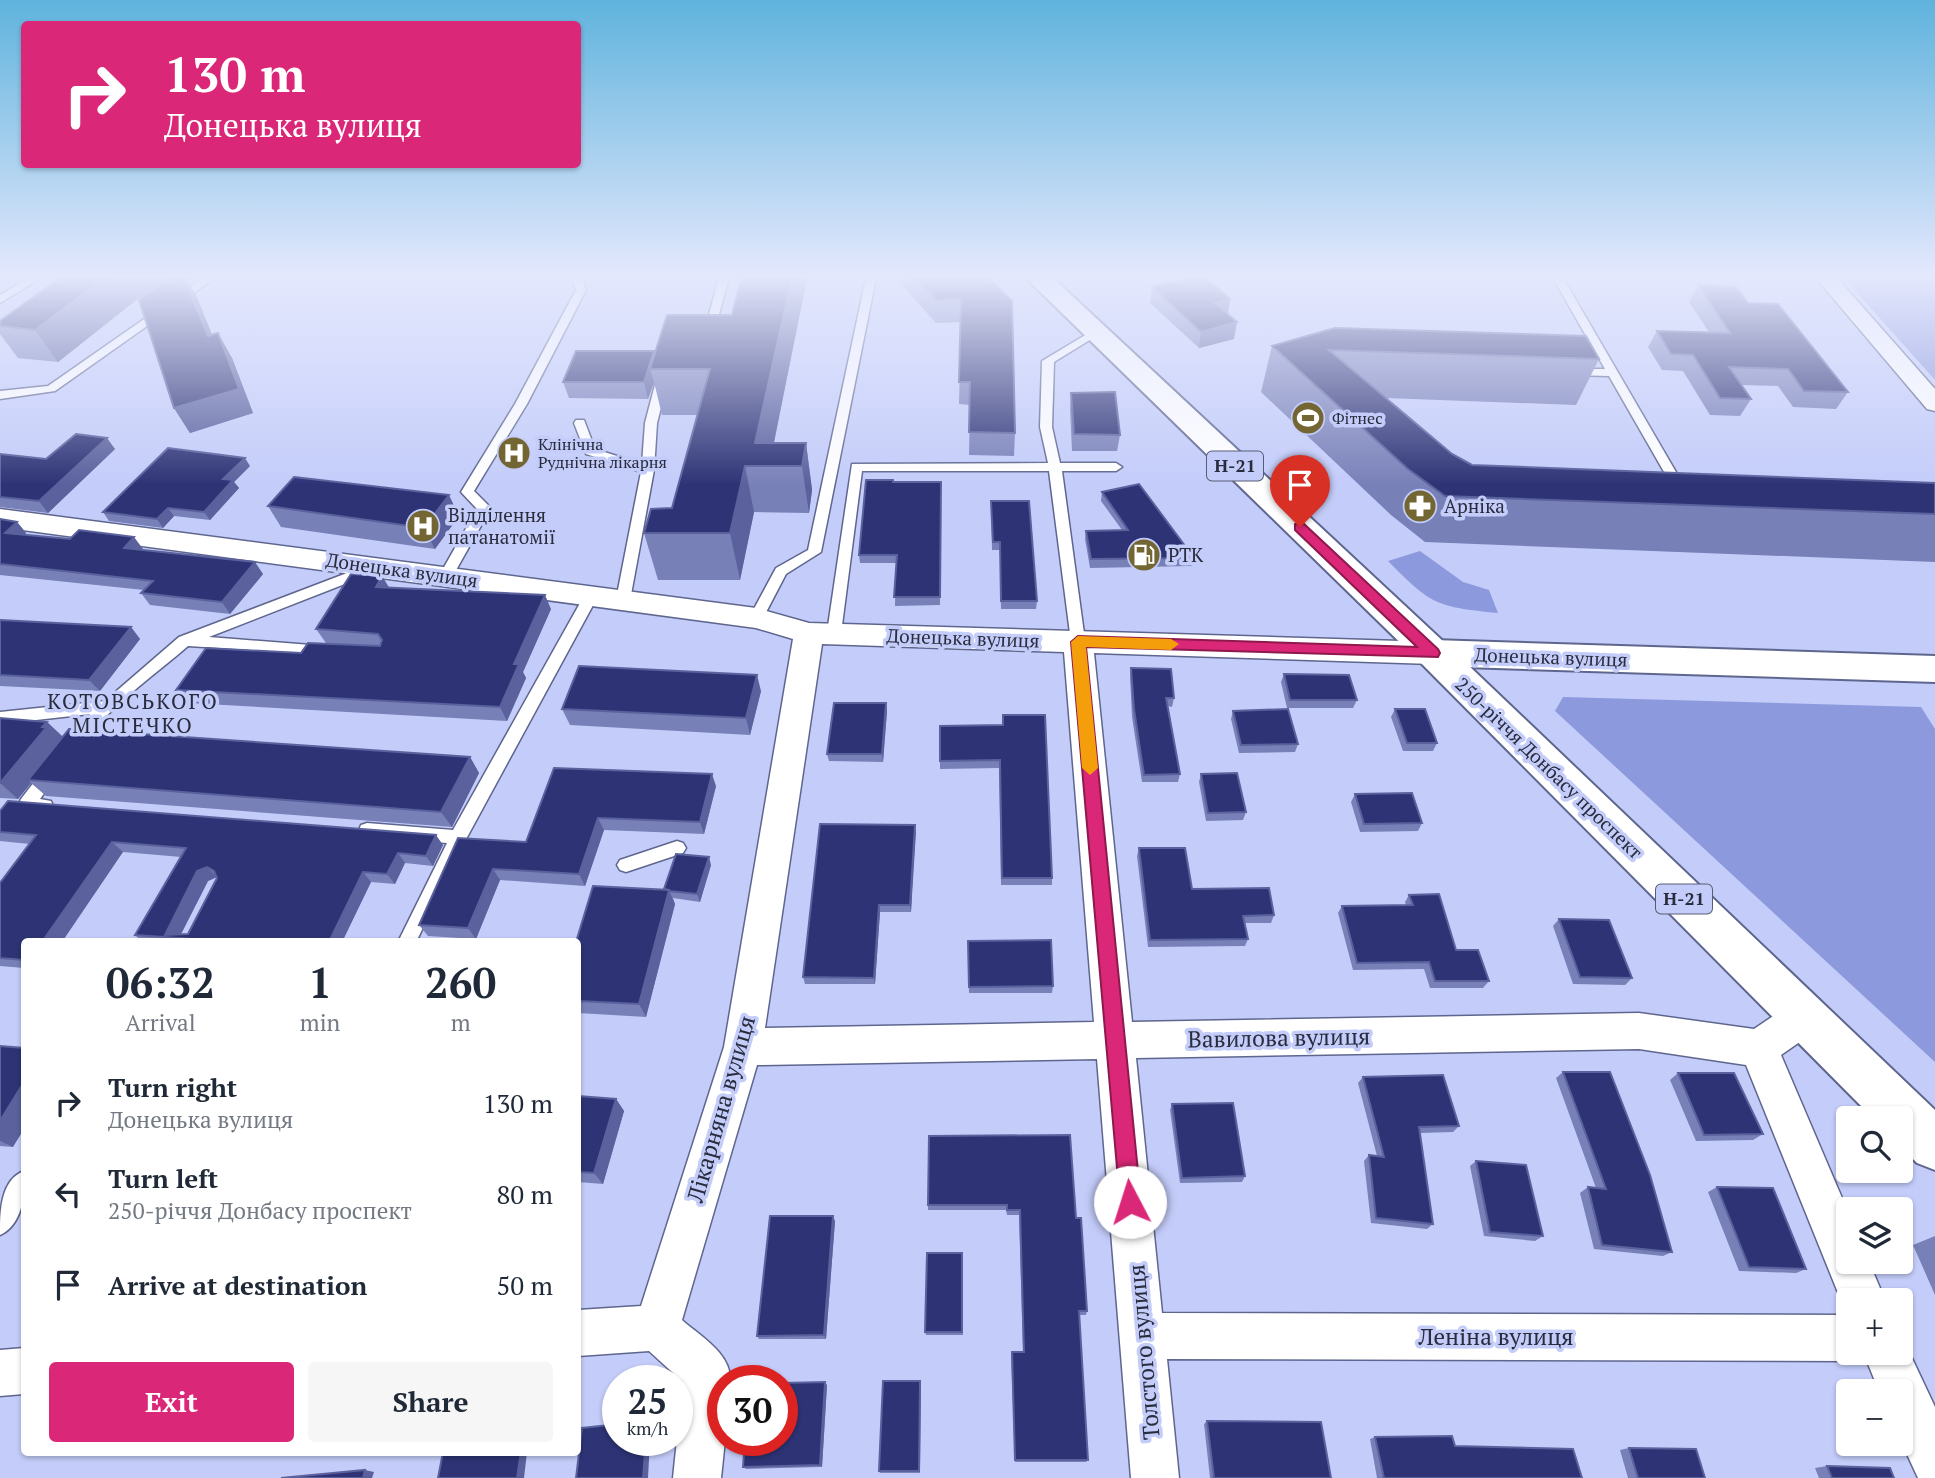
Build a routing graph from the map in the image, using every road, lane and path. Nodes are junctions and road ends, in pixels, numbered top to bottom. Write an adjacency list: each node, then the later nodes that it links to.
1 (111, 347): 11 (lane)
2 (551, 347): 20 (lane)
3 (857, 347): 23 (lane)
4 (1072, 347): 15 (lane)
5 (1111, 347): 28 (main road, 250-річчя Донбасу проспект / Н-21)
6 (1597, 347): 10 (lane)
7 (1886, 347): 12 (street)
8 (668, 363): 16 (lane)
9 (1558, 371): 10 (lane)
10 (1612, 373): 17 (lane)
11 (0, 395)
12 (1935, 404)
13 (580, 423): 16 (lane)
14 (1116, 467): 15 (lane)
15 (1055, 468): 24 (lane); 26 (lane)
16 (648, 470): 22 (lane)
17 (1689, 506)
18 (0, 518): 19 (street, Донецька вулиця)
19 (377, 567): 20 (street, Донецька вулиця); 25 (lane)
20 (446, 576): 21 (street, Донецька вулиця)
21 (591, 596): 22 (street, Донецька вулиця); 34 (lane)
22 (623, 600): 23 (street, Донецька вулиця)
23 (756, 618): 24 (street, Донецька вулиця)
24 (822, 633): 26 (street, Донецька вулиця); 40 (street, Лікарняна вулиця)
25 (184, 641): 27 (lane); 30 (lane)
26 (1078, 642): 28 (street, Донецька вулиця); 39 (street, Толстого вулиця)
27 (342, 652)
28 (1433, 653): 29 (main road, Донецька вулиця); 38 (main road, 250-річчя Донбасу проспект / Н-21)
29 (1935, 669)
30 (109, 706): 31 (lane); 32 (lane)
31 (0, 718)
32 (54, 806)
33 (346, 828): 34 (lane)
34 (458, 836): 37 (lane)
35 (677, 848): 36 (lane)
36 (626, 865)
37 (409, 938)
38 (1804, 1017): 41 (street); 42 (main road, 250-річчя Донбасу проспект / Н-21)
39 (1115, 1041): 40 (street, Вавилова вулиця); 41 (street, Вавилова вулиця); 48 (street, Толстого вулиця)
40 (743, 1046): 46 (street, Лікарняна вулиця)
41 (1759, 1048): 45 (street)
42 (1935, 1145)
43 (21, 1186): 44 (lane)
44 (0, 1224)
45 (1858, 1288)
46 (657, 1328): 47 (street); 54 (street)
47 (581, 1334)
48 (1143, 1336): 49 (street, Леніна вулиця); 55 (street, Толстого вулиця)
49 (1836, 1338)
50 (1891, 1365): 53 (street)
51 (21, 1371): 52 (street)
52 (0, 1373)
53 (1935, 1461)
54 (697, 1478)
55 (1155, 1478)

